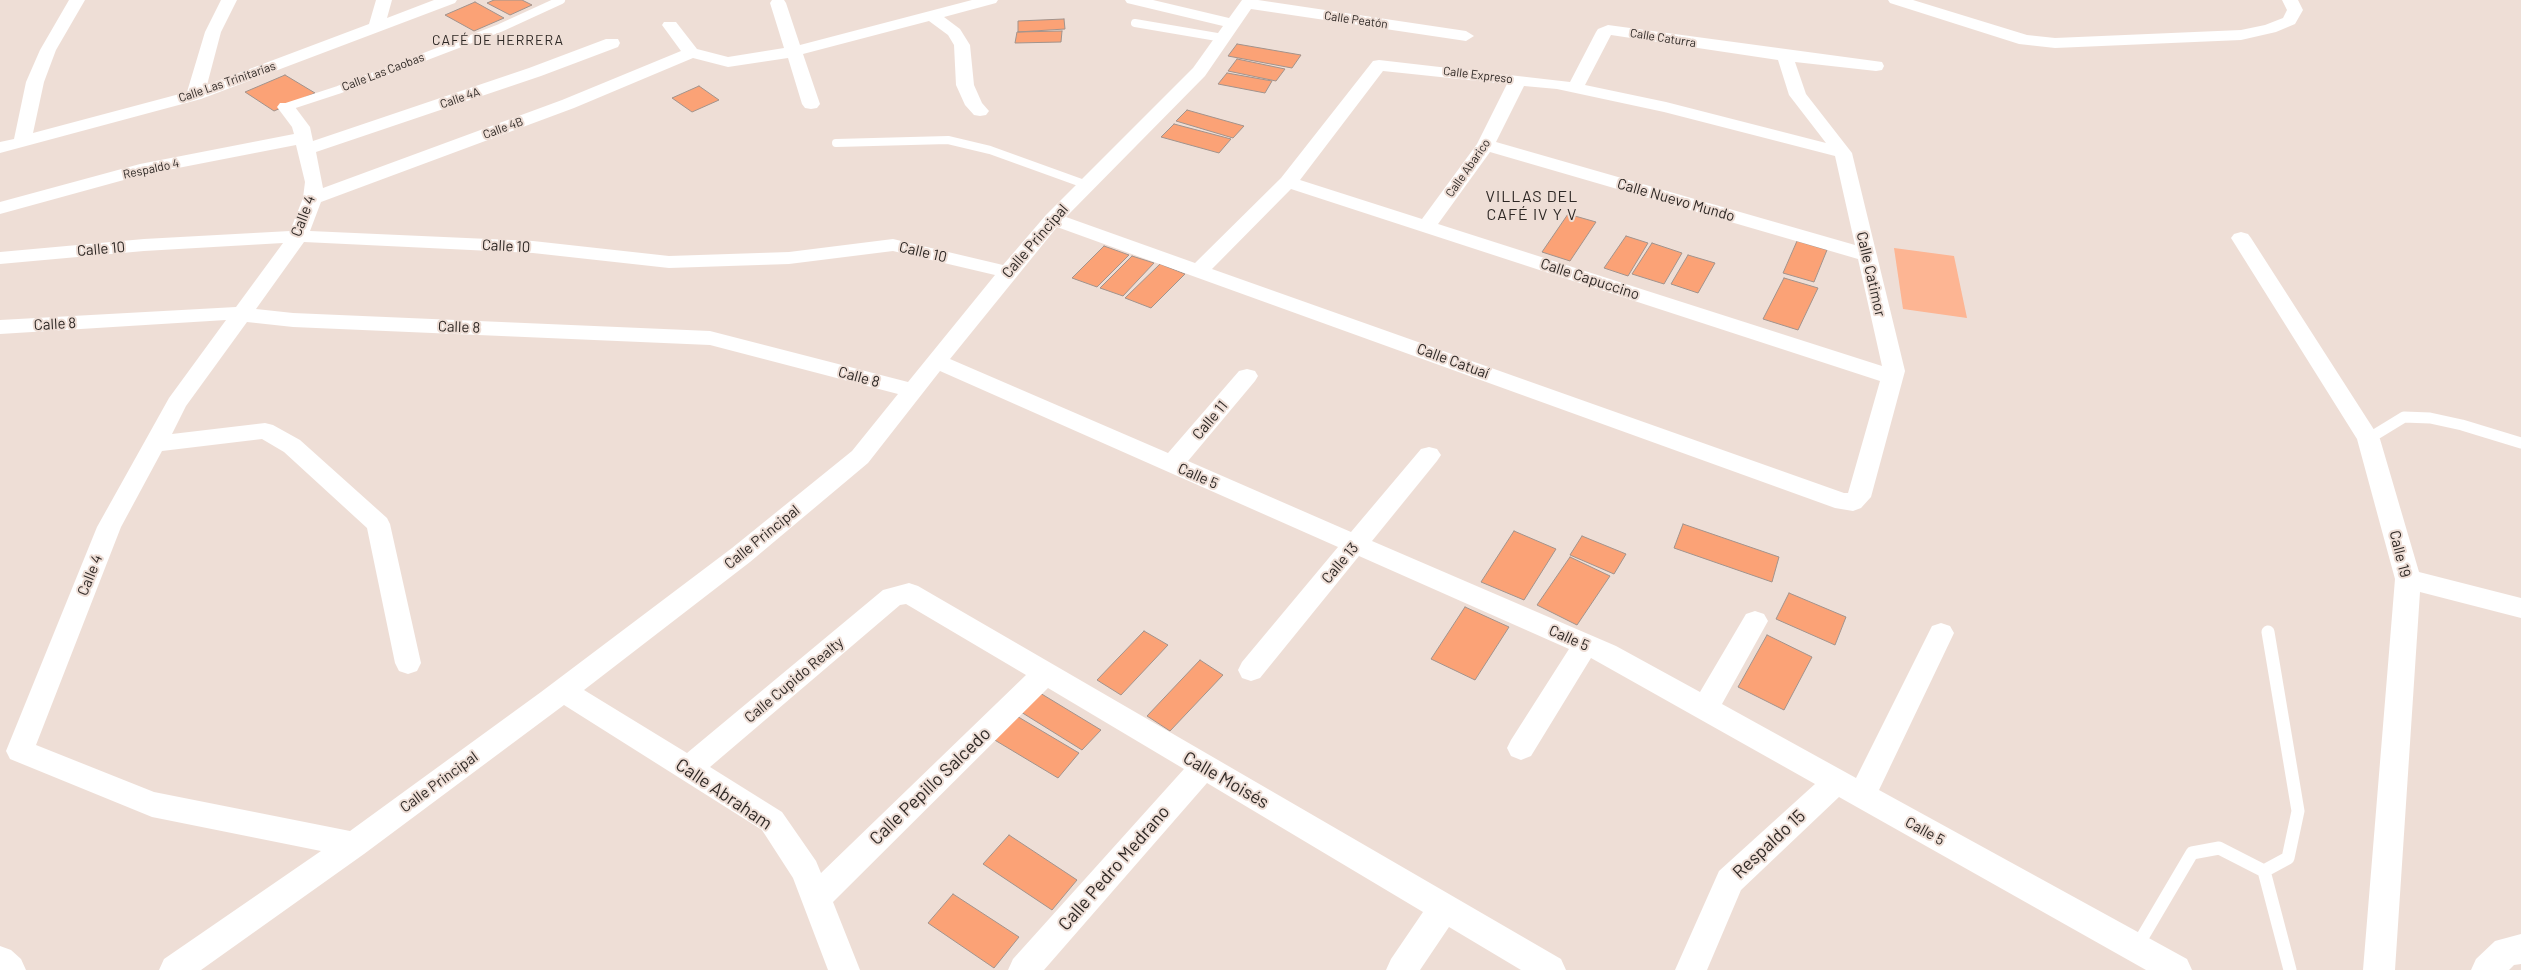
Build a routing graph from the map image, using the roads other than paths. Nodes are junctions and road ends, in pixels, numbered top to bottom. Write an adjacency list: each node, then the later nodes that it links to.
1 (77, 0): 28 (street)
2 (229, 0): 24 (street)
3 (384, 0): 15 (street)
4 (449, 0): 15 (street, Calle Las Trinitarias)
5 (561, 0): 26 (lane, Calle Las Caobas)
6 (990, 0): 11 (street)
7 (1133, 0): 12 (street, Calle Peatón)
8 (1896, 0): 9 (street)
9 (2290, 0)
10 (778, 3): 18 (street)
11 (934, 16): 18 (street); 27 (street)
12 (1239, 16): 13 (lane); 16 (street, Calle Peatón); 35 (street, Calle Principal)
13 (1135, 23)
14 (670, 25): 19 (street)
15 (376, 28): 24 (street, Calle Las Trinitarias)
16 (1466, 36)
17 (612, 43): 29 (street, Calle 4A)
18 (792, 52): 19 (street); 25 (street)
19 (691, 53): 36 (street, Calle 4B)
20 (1785, 56): 21 (street); 23 (street, Calle Caturra); 33 (street, Calle Catimor)
21 (1876, 66)
22 (1518, 80): 23 (street, Calle Expreso); 31 (street, Calle Abarico); 34 (street, Calle Expreso)
23 (1575, 88): 33 (street, Calle Expreso)
24 (195, 94): 28 (street, Calle Las Trinitarias)
25 (811, 104)
26 (286, 107): 29 (street, Calle 4)
27 (980, 111)
28 (22, 142): 32 (street, Calle Las Trinitarias)
29 (305, 143): 36 (street, Calle 4); 37 (street, Respaldo 4)
30 (836, 143): 35 (lane)
31 (1486, 145): 39 (street, Calle Abarico); 42 (street, Calle Nuevo Mundo)
32 (0, 148)
33 (1843, 153): 42 (street, Calle Catimor)
34 (1288, 182): 39 (street, Calle Capuccino); 44 (street, Calle Expreso)
35 (1087, 185): 38 (street, Calle Principal)
36 (313, 198): 40 (street, Calle 4)
37 (0, 208)
38 (1053, 219): 44 (street, Calle Catuaí); 45 (street, Calle Principal)
39 (1426, 226): 50 (street, Calle Capuccino)
40 (298, 236): 43 (street, Calle 10); 45 (street, Calle 10); 46 (street, Calle 4)
41 (2241, 238): 52 (street, Calle 19)
42 (1867, 255): 50 (street, Calle Catimor)
43 (0, 258)
44 (1199, 270): 57 (street, Calle Catuaí)
45 (1008, 272): 48 (street, Calle Principal)
46 (240, 314): 47 (street, Calle 8); 51 (street, Calle 8); 54 (street, Calle 4)
47 (0, 327)
48 (936, 361): 51 (street, Calle Principal); 56 (street, Calle 5)
49 (1247, 376): 56 (street, Calle 11)
50 (1892, 377): 57 (street, Calle Catimor)
51 (913, 390): 69 (street, Calle Principal)
52 (2368, 439): 53 (lane); 59 (street, Calle 19)
53 (2521, 443)
54 (154, 444): 66 (street); 76 (street, Calle 4)
55 (1429, 455): 58 (street, Calle 13)
56 (1172, 464): 58 (street, Calle 5)
57 (1852, 502)
58 (1356, 544): 65 (street, Calle 5); 67 (street, Calle 13)
59 (2408, 579): 61 (street); 92 (street, Calle 19)
60 (902, 593): 68 (street, Calle Moisés); 73 (street, Calle Cupido Realty)
61 (2521, 608)
62 (1755, 621): 70 (street)
63 (2268, 632): 77 (lane)
64 (1941, 633): 75 (street)
65 (1586, 645): 70 (street, Calle 5); 71 (street)
66 (408, 663)
67 (1251, 670)
68 (1045, 674): 72 (street, Calle Moisés); 78 (street, Calle Pepillo Salcedo)
69 (563, 691): 73 (street, Calle Abraham); 76 (street, Calle Principal)
70 (1705, 709): 74 (street, Calle 5)
71 (1521, 748)
72 (1203, 767): 79 (street, Calle Moisés); 86 (street, Calle Pedro Medrano)
73 (688, 770): 78 (street, Calle Abraham)
74 (1836, 782): 75 (street, Calle 5); 89 (street, Respaldo 15)
75 (1862, 796): 80 (street, Calle 5)
76 (354, 845): 84 (street, Calle Principal)
77 (2264, 871): 80 (lane); 91 (lane)
78 (816, 898): 85 (street, Calle Abraham)
79 (1444, 908): 87 (street); 88 (street, Calle Moisés)
80 (2136, 948): 90 (street, Calle 5)
81 (2521, 948): 93 (street)
82 (0, 961): 83 (street)
83 (10, 970)
84 (175, 970)
85 (844, 970)
86 (1024, 970)
87 (1402, 970)
88 (1550, 970)
89 (1691, 970)
90 (2176, 970)
91 (2290, 970)
92 (2379, 970)
93 (2487, 970)

